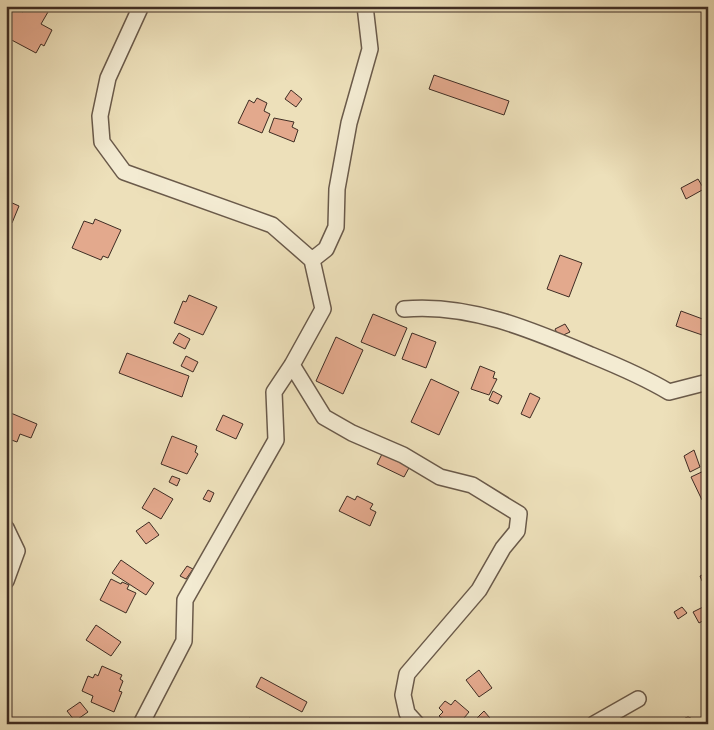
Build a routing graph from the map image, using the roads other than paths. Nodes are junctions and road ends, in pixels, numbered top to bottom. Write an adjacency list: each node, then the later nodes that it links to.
1 (141, 6): 3 (street)
2 (365, 6): 3 (street)
3 (312, 260): 5 (street)
4 (404, 309): 6 (street)
5 (292, 365): 10 (street); 11 (street)
6 (708, 382)
7 (6, 528): 8 (street)
8 (6, 581)
9 (638, 699): 12 (street)
10 (141, 724)
11 (417, 724)
12 (594, 724)

